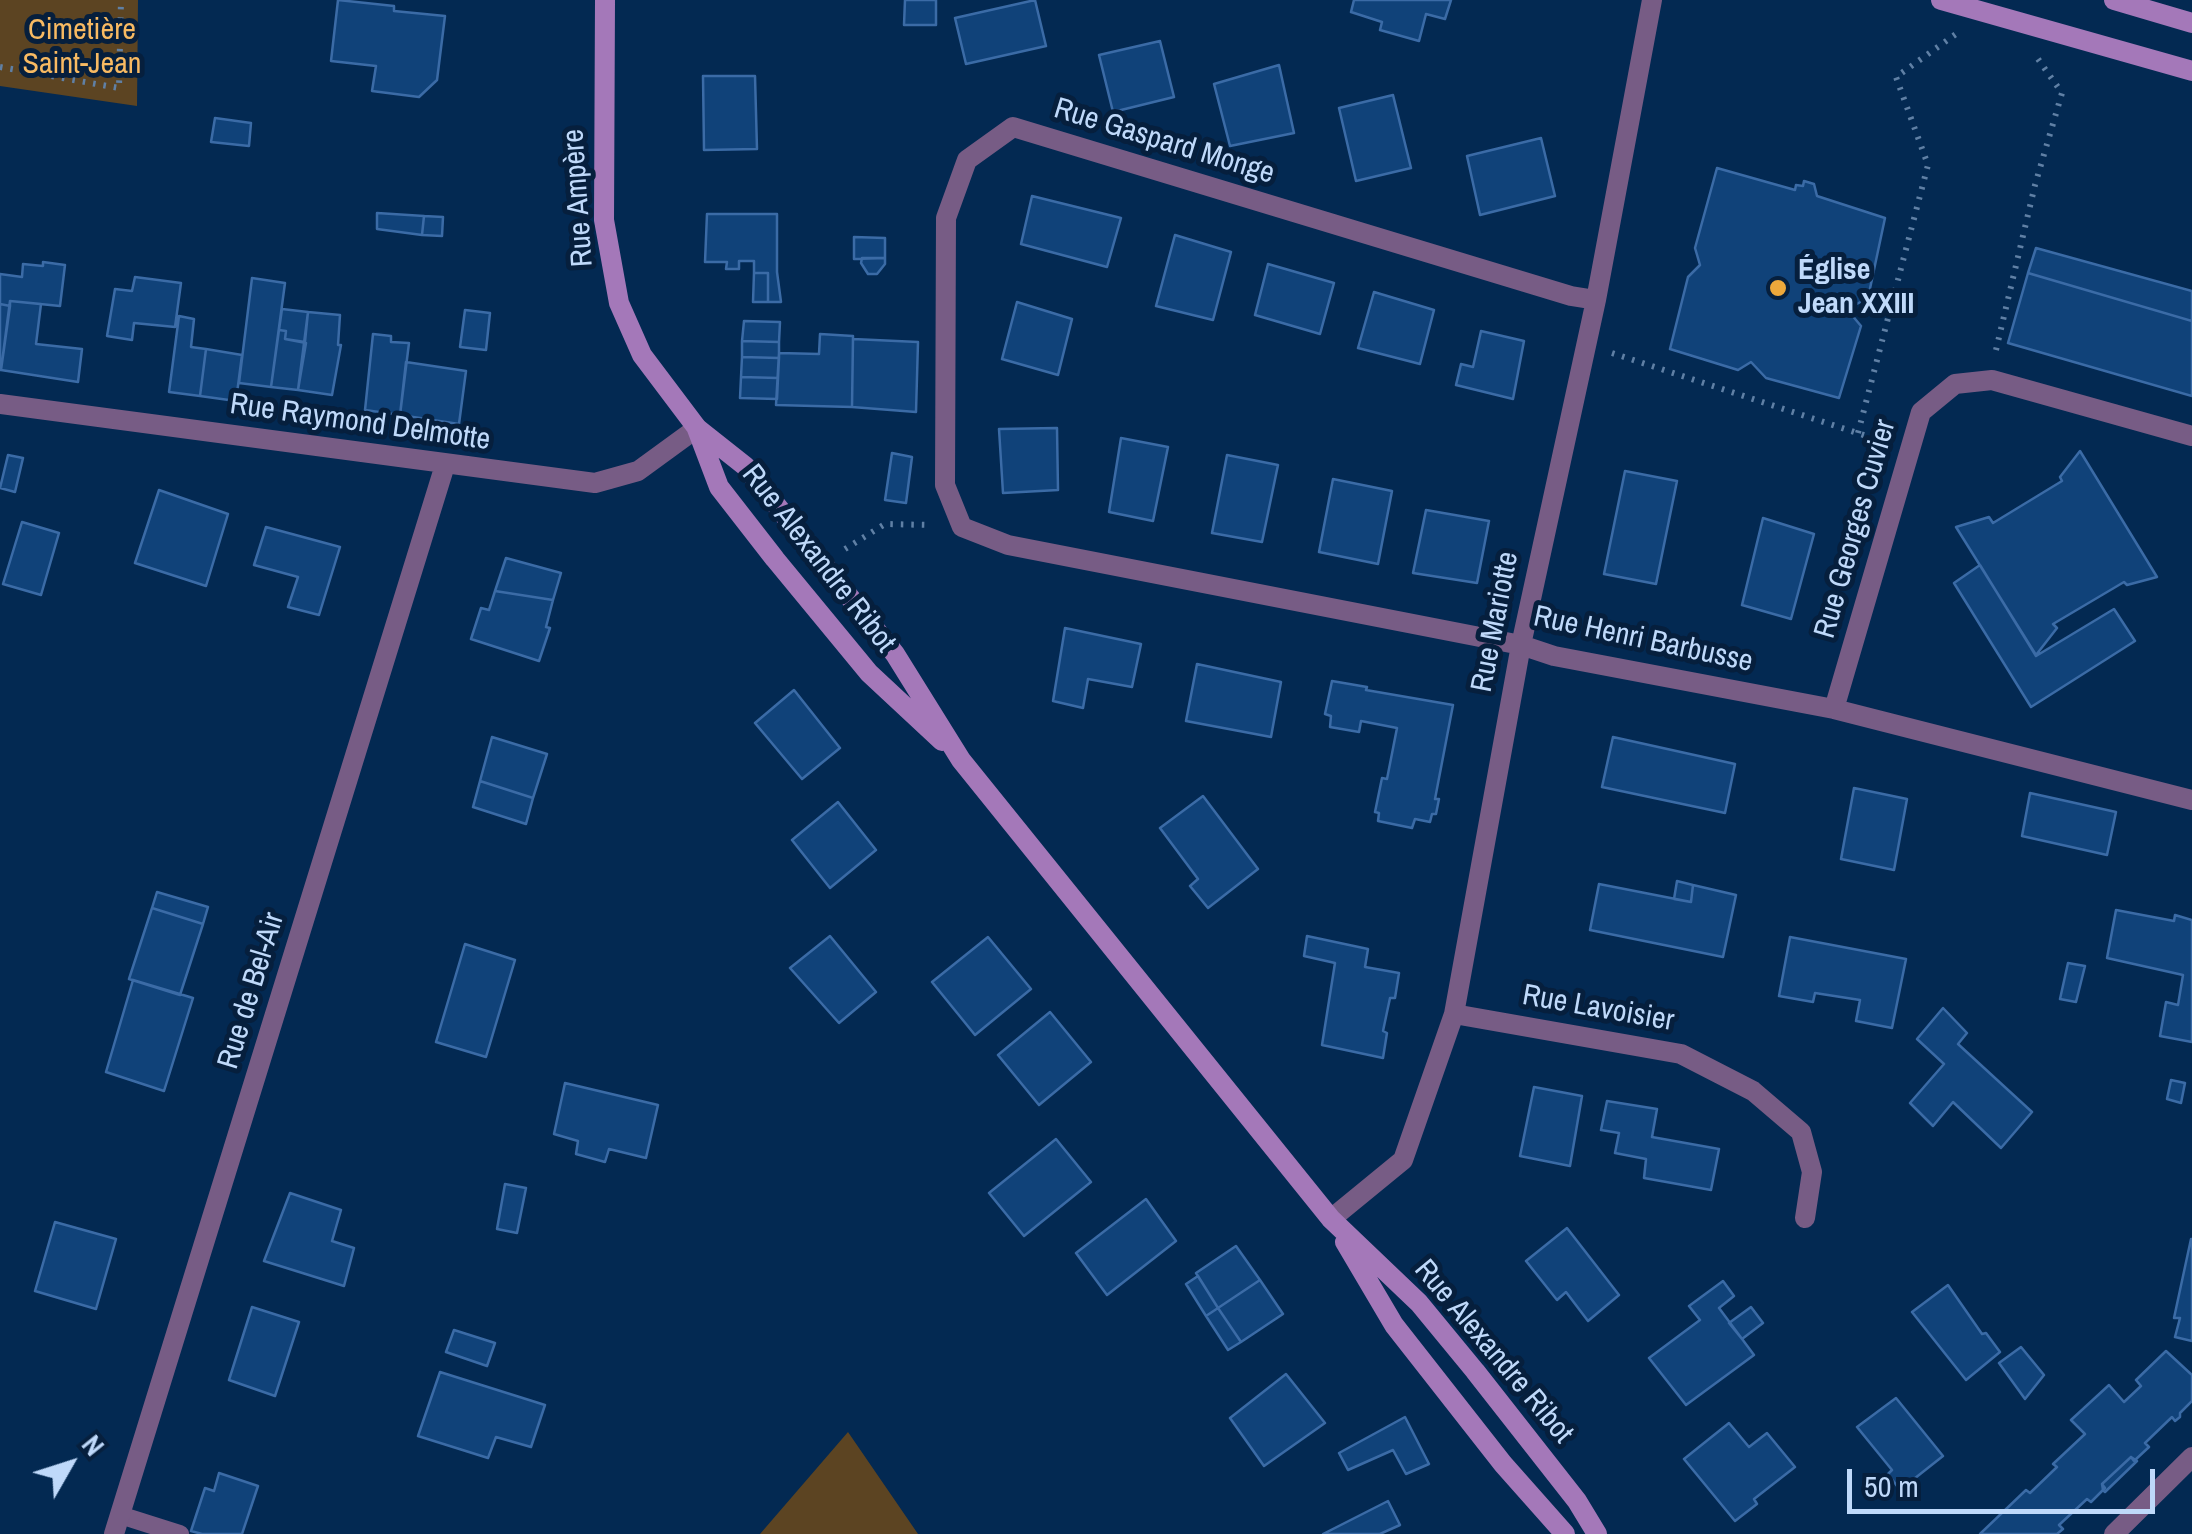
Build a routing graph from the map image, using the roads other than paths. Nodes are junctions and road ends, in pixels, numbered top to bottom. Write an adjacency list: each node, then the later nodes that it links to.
1 (604, 0): 9 (main road, Rue Ampère)
2 (1652, 0): 7 (street, Rue Mariotte)
3 (1941, 0): 6 (main road)
4 (2114, 0): 5 (main road)
5 (2192, 23)
6 (2192, 71)
7 (1596, 300): 12 (street, Rue Gaspard Monge); 13 (street, Rue Mariotte)
8 (0, 404): 11 (street, Rue Raymond Delmotte)
9 (697, 428): 11 (street, Rue Raymond Delmotte); 15 (main road, Rue Alexandre Ribot); 15 (main road, Rue Alexandre Ribot)
10 (2192, 436): 14 (street, Rue Georges Cuvier)
11 (445, 466): 21 (street, Rue de Bel-Air)
12 (962, 526): 13 (street, Rue Henri Barbusse)
13 (1521, 646): 14 (street, Rue Henri Barbusse); 17 (street, Rue Mariotte)
14 (1834, 709): 16 (street, Rue Henri Barbusse)
15 (961, 760): 18 (main road, Rue Alexandre Ribot)
16 (2192, 800)
17 (1454, 1014): 18 (street, Rue Mariotte); 19 (street, Rue Lavoisier)
18 (1331, 1218): 23 (main road, Rue Alexandre Ribot); 24 (main road, Rue Alexandre Ribot)
19 (1805, 1218)
20 (2192, 1456): 25 (street)
21 (117, 1525): 22 (lane)
22 (180, 1534)
23 (1565, 1534)
24 (1597, 1534)
25 (2114, 1534)

